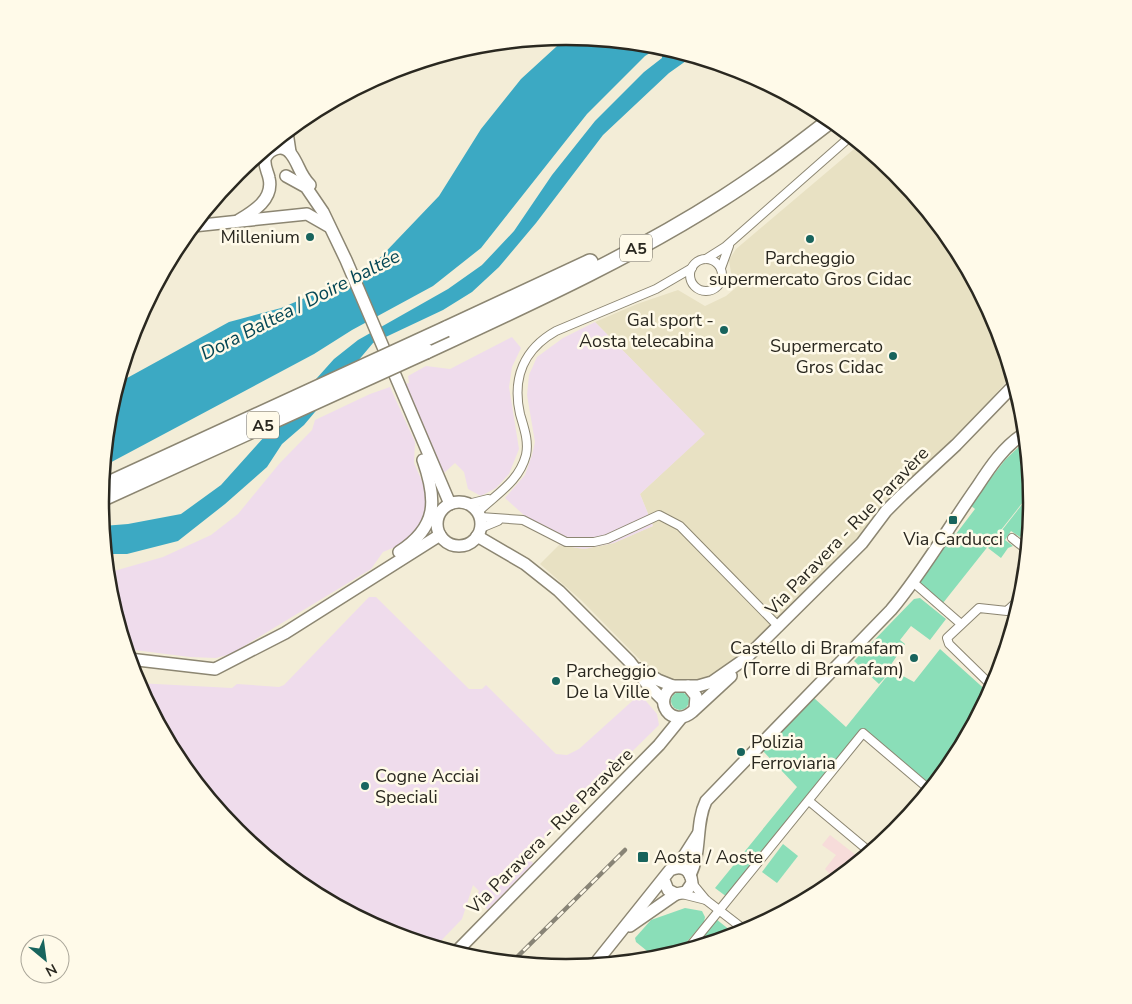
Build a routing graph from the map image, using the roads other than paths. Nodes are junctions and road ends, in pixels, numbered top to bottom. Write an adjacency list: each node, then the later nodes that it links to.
1 (815, 119): 23 (highway, A5, bridge)
2 (824, 125): 24 (highway, A5, bridge)
3 (288, 139): 6 (street)
4 (846, 141): 13 (street)
5 (279, 146): 6 (street)
6 (292, 157): 8 (street); 15 (street)
7 (263, 161): 8 (street); 10 (street)
8 (284, 177): 9 (street); 12 (street)
9 (256, 218): 10 (street); 12 (street)
10 (239, 220): 11 (street)
11 (202, 225)
12 (330, 227): 15 (street)
13 (737, 237): 14 (street); 17 (street)
14 (706, 259): 16 (street); 17 (street)
15 (347, 262): 21 (street, bridge)
16 (692, 268): 18 (street); 19 (street)
17 (721, 268): 18 (street)
18 (694, 285): 19 (street)
19 (656, 289): 25 (street)
20 (1009, 391): 36 (street, Via Paravera - Rue Paravère)
21 (420, 436): 26 (street); 32 (street)
22 (1018, 439): 33 (street)
23 (110, 484)
24 (109, 495)
25 (492, 498): 27 (street); 28 (street)
26 (450, 504): 27 (street); 29 (street)
27 (468, 504): 28 (street)
28 (479, 523): 29 (street); 36 (street); 39 (street)
29 (440, 535): 32 (street)
30 (1012, 538): 31 (street)
31 (1021, 545)
32 (382, 571): 38 (street)
33 (914, 583): 35 (street); 50 (street)
34 (1010, 608): 35 (street)
35 (961, 624): 40 (street)
36 (779, 627): 37 (street, Via Paravera - Rue Paravère)
37 (745, 659): 42 (street, Via Paravera - Rue Paravère); 44 (street, Via Paravera - Rue Paravère)
38 (137, 660)
39 (630, 662): 41 (street); 43 (street)
40 (986, 681)
41 (673, 686): 42 (street); 43 (street)
42 (688, 686): 44 (street)
43 (663, 700): 45 (street)
44 (695, 709): 46 (street)
45 (667, 712): 46 (street); 47 (street)
46 (681, 718): 47 (street, Via Paravera - Rue Paravère)
47 (668, 733): 61 (street, Via Paravera - Rue Paravère)
48 (925, 785): 49 (street)
49 (809, 801): 51 (street); 57 (street)
50 (699, 833): 52 (street); 53 (street)
51 (865, 848)
52 (677, 867): 53 (street); 54 (street)
53 (691, 879): 55 (street); 56 (street)
54 (664, 880): 55 (street); 59 (street)
55 (679, 894): 56 (street); 59 (street)
56 (706, 900): 57 (street)
57 (720, 911): 58 (street); 60 (street)
58 (738, 925)
59 (623, 931): 62 (street)
60 (696, 940)
61 (462, 946)
62 (600, 958)

